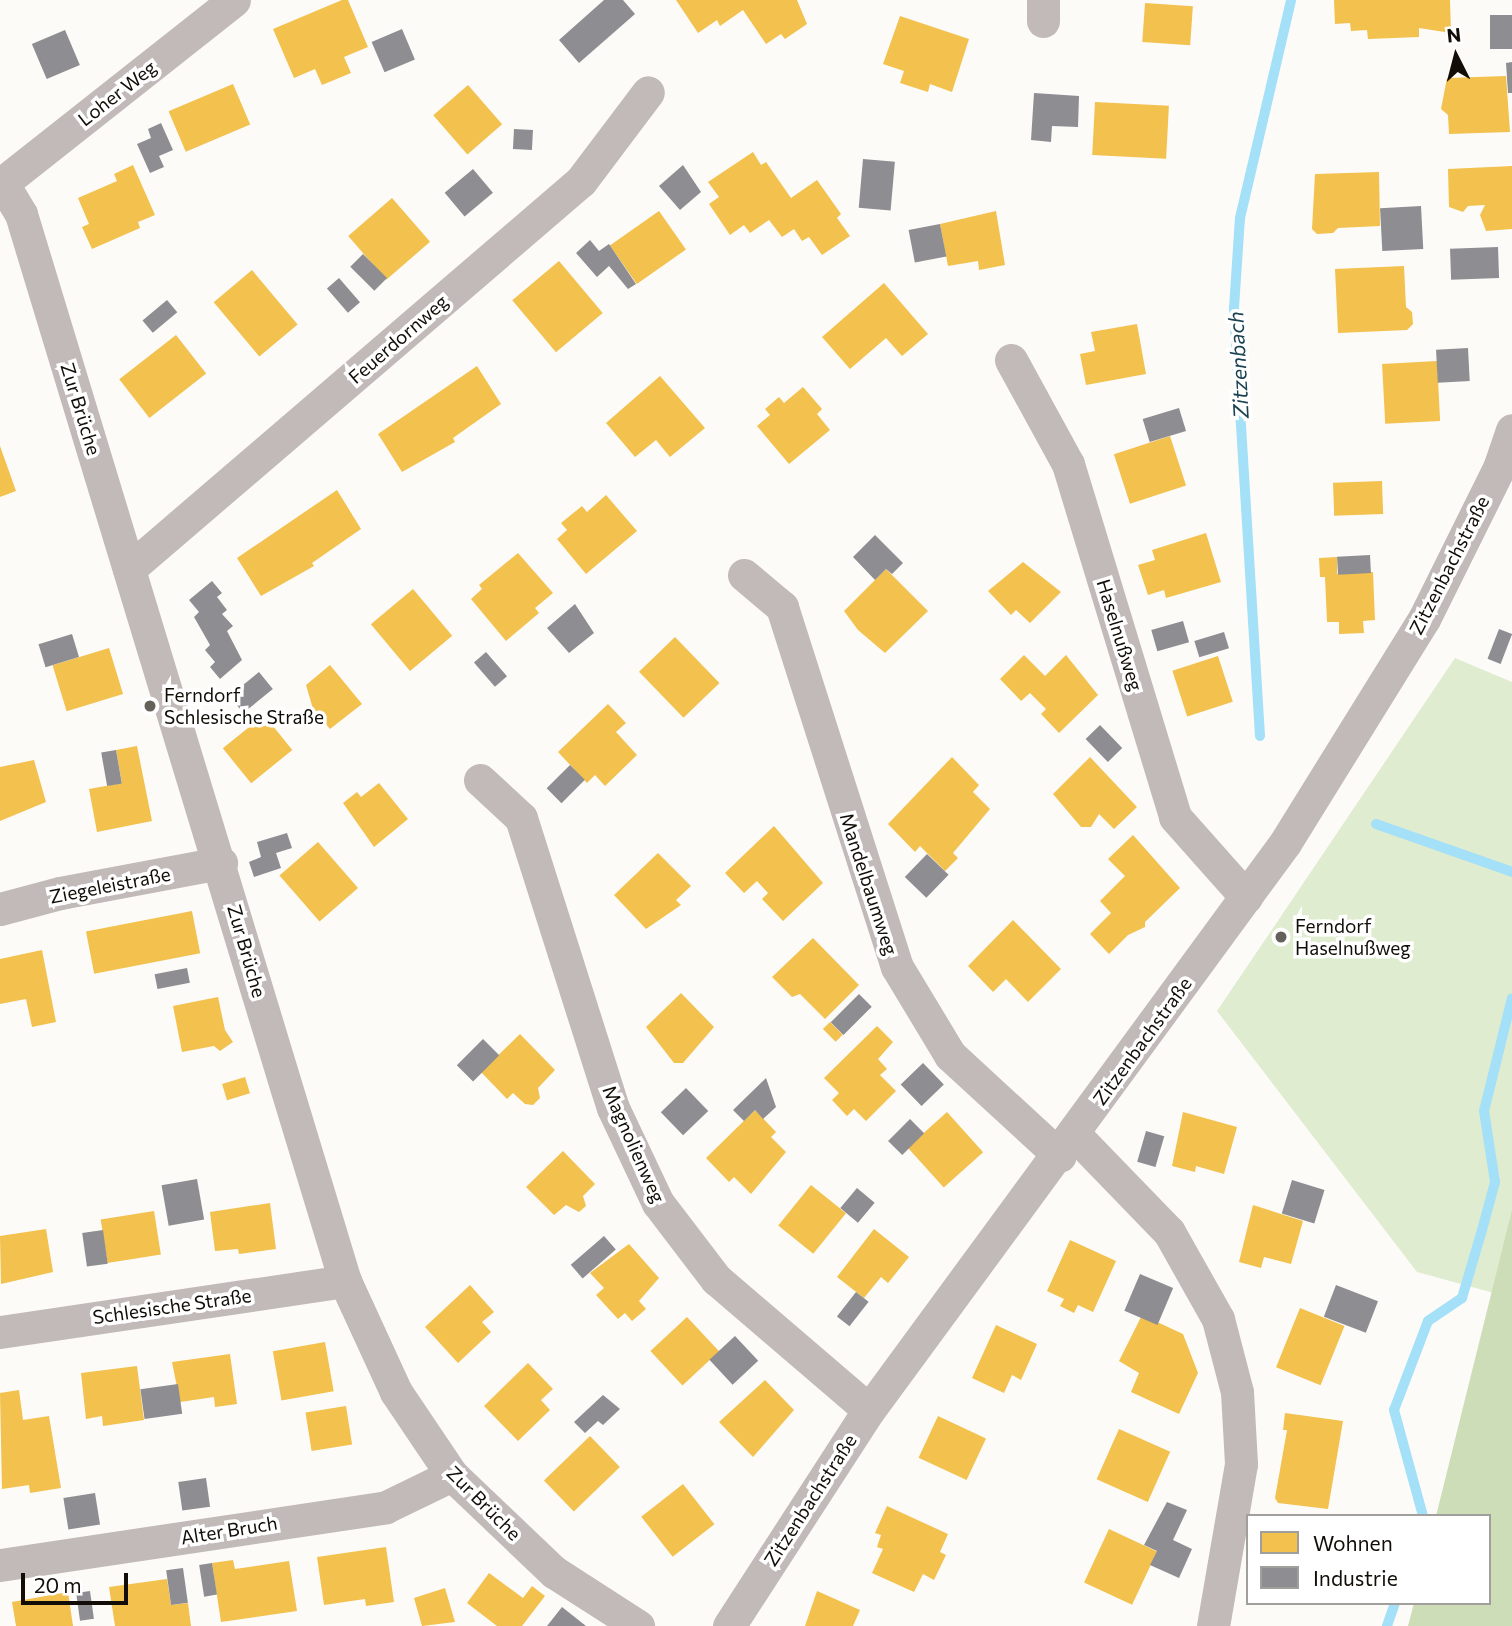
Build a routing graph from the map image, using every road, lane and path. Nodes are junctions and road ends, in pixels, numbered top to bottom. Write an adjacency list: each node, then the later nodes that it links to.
1 (234, 0): 3 (street, Loher Weg)
2 (648, 92): 6 (street, Feuerdornweg)
3 (1, 184): 6 (street, Zur Brüche)
4 (1011, 360): 10 (street, Haselnußweg)
5 (1512, 430): 10 (street, Zitzenbachstraße)
6 (129, 569): 9 (street, Zur Brüche)
7 (744, 575): 12 (street, Mandelbaumweg)
8 (480, 780): 15 (street, Magnolienweg)
9 (221, 863): 11 (street, Ziegeleistraße); 13 (street, Zur Brüche)
10 (1246, 897): 12 (street, Zitzenbachstraße)
11 (0, 909)
12 (1067, 1145): 15 (street, Zitzenbachstraße); 20 (street, Mandelbaumweg)
13 (345, 1281): 14 (street, Schlesische Straße); 16 (street, Zur Brüche)
14 (0, 1332)
15 (869, 1410): 19 (street, Zitzenbachstraße)
16 (452, 1475): 17 (street, Alter Bruch); 18 (street, Zur Brüche)
17 (0, 1565)
18 (638, 1626)
19 (729, 1626)
20 (1213, 1626)

